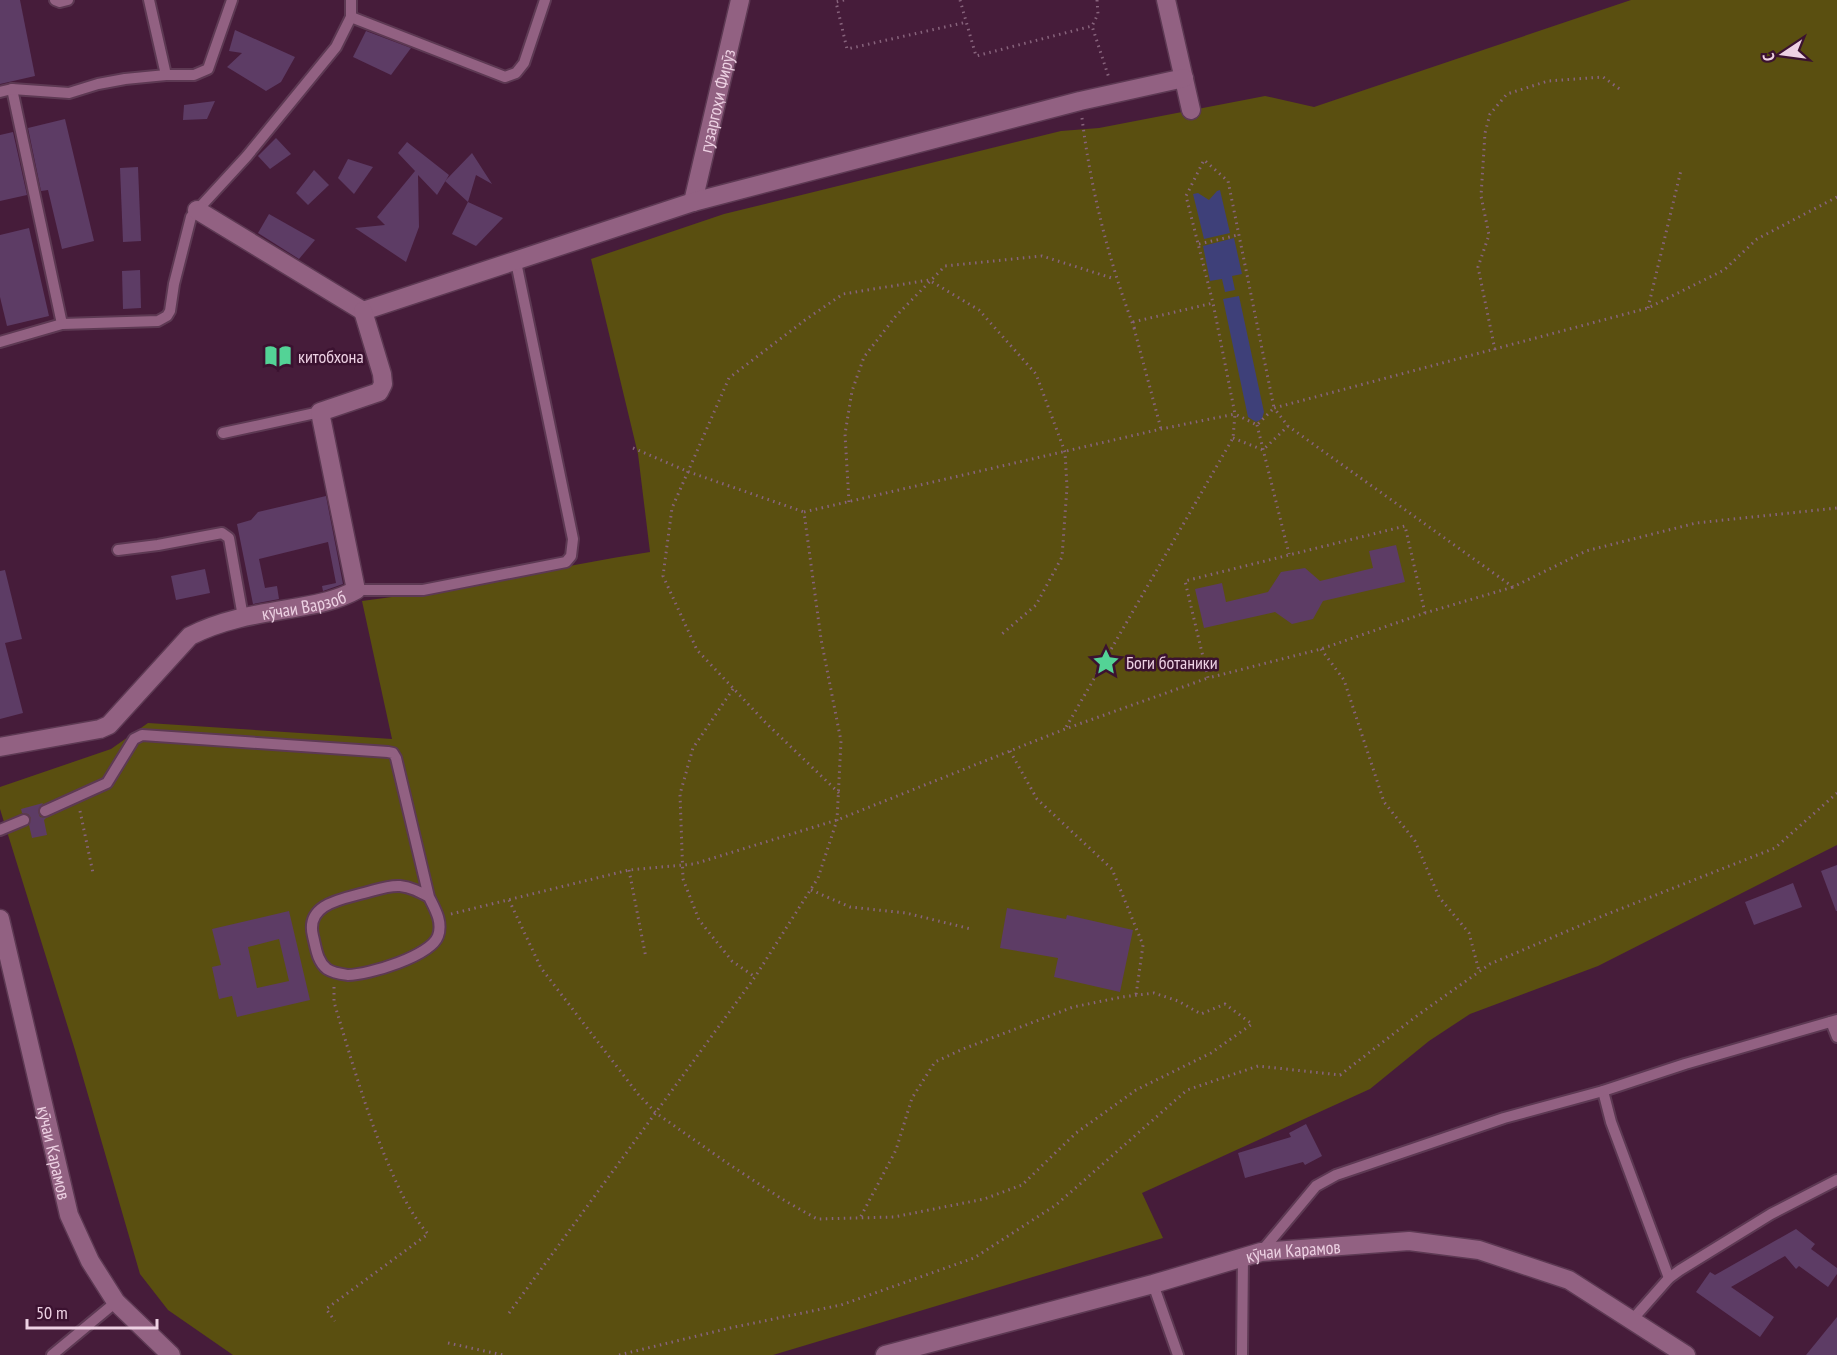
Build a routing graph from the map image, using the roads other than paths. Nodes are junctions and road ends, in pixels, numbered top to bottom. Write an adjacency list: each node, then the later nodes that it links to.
1 (55, 0): 2 (lane)
2 (68, 0)
3 (149, 0): 10 (lane)
4 (231, 0): 10 (lane)
5 (351, 0): 9 (lane)
6 (545, 0): 9 (lane)
7 (740, 0): 15 (street, гузаргоҳи Фирӯз)
8 (1166, 0): 11 (street)
9 (351, 17): 16 (lane)
10 (166, 75): 12 (lane)
11 (1184, 78): 14 (street); 15 (street)
12 (12, 89): 13 (lane); 19 (lane)
13 (0, 92)
14 (1191, 110)
15 (693, 202): 17 (street)
16 (197, 210): 18 (street); 19 (lane)
17 (516, 262): 18 (street); 24 (lane)
18 (363, 311): 21 (street)
19 (62, 324): 20 (lane)
20 (0, 342)
21 (320, 412): 22 (lane); 24 (street, кӯчаи Варзоб)
22 (223, 434)
23 (118, 550): 25 (lane)
24 (356, 590): 25 (street, кӯчаи Варзоб)
25 (243, 617): 26 (street, кӯчаи Варзоб)
26 (0, 747)
27 (45, 811): 30 (lane)
28 (24, 820): 29 (lane)
29 (0, 830)
30 (429, 897): 30 (lane)
31 (0, 919): 39 (street, кӯчаи Карамов)
32 (1834, 1021): 33 (lane); 34 (lane)
33 (1837, 1037)
34 (1603, 1091): 36 (lane); 37 (lane)
35 (1837, 1180): 37 (lane)
36 (1252, 1255): 38 (street, кӯчаи Карамов); 40 (street, кӯчаи Карамов); 45 (lane)
37 (1669, 1278): 40 (lane)
38 (1153, 1284): 43 (street, кӯчаи Карамов); 44 (lane)
39 (116, 1302): 41 (lane); 42 (street, кӯчаи Карамов)
40 (1632, 1320): 46 (street, кӯчаи Карамов)
41 (52, 1355)
42 (171, 1355)
43 (885, 1355)
44 (1178, 1355)
45 (1242, 1355)
46 (1686, 1355)

